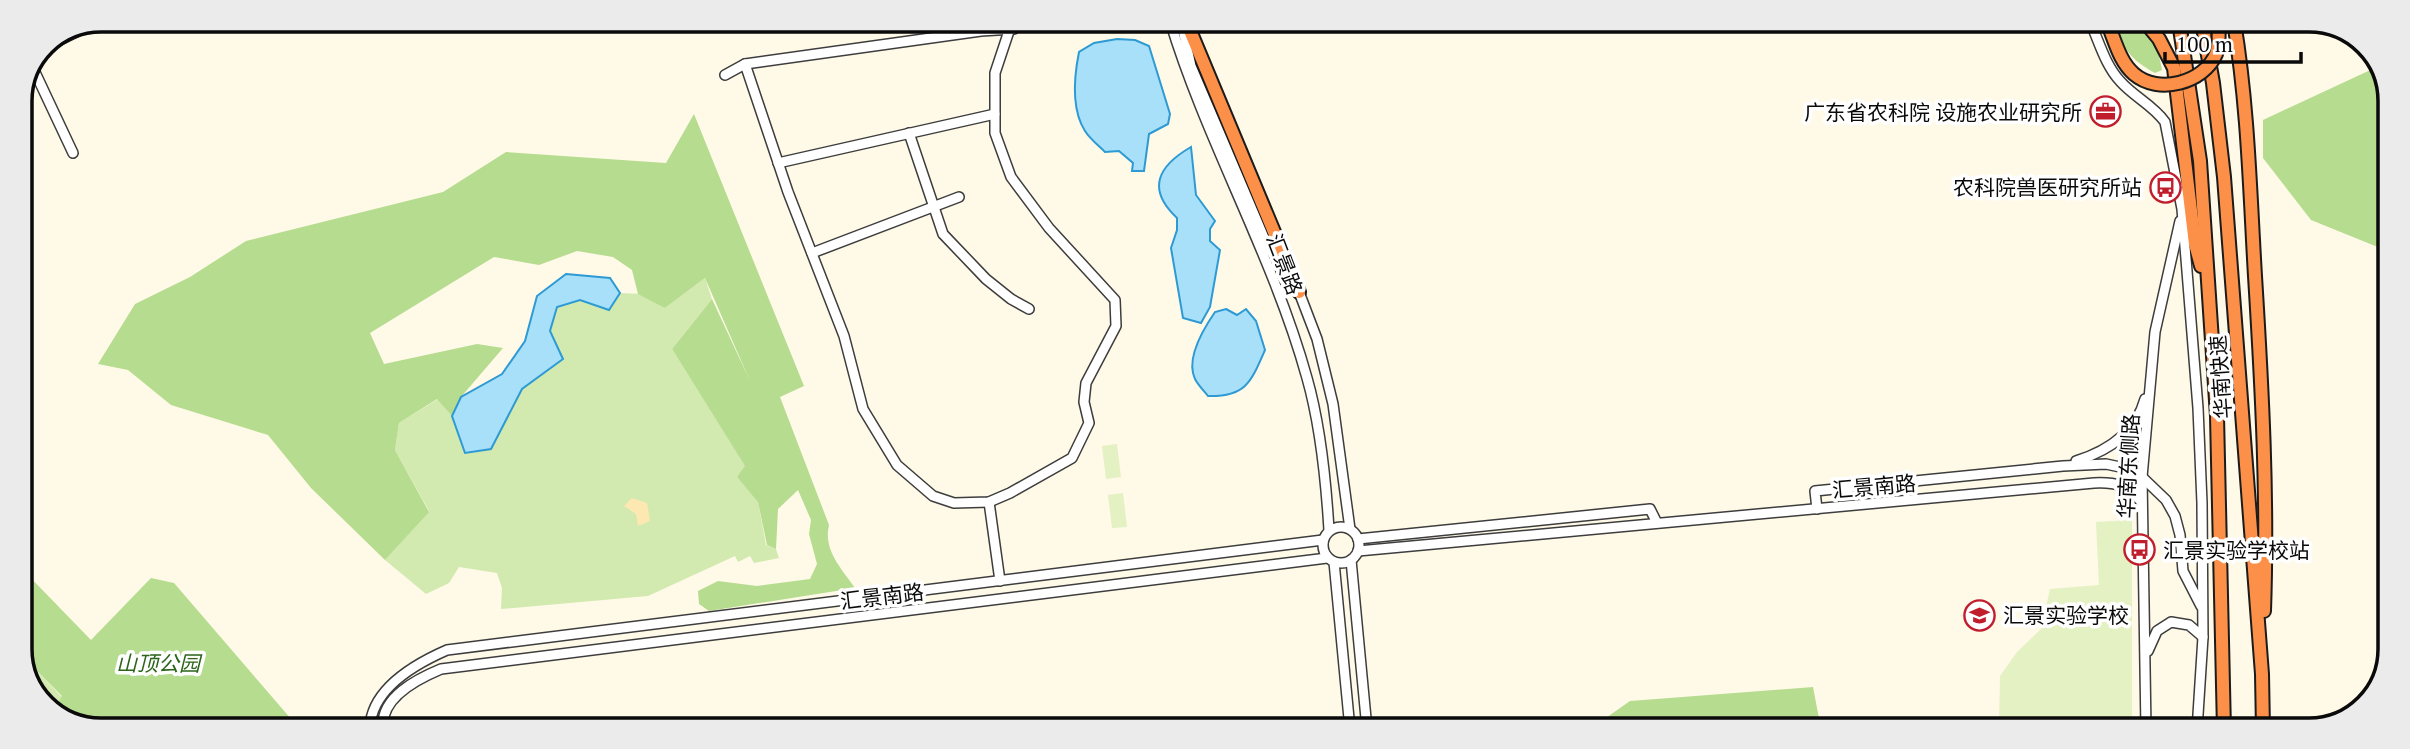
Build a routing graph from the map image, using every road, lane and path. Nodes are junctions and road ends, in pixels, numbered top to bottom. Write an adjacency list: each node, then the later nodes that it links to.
1 (989, 32): 13 (street)
2 (1011, 32): 16 (street)
3 (1174, 32): 35 (street, 汇景路)
4 (1183, 32): 25 (street, 汇景路)
5 (1191, 32): 25 (highway)
6 (2095, 32): 22 (street, 华南东侧路)
7 (2111, 32): 11 (highway, bridge)
8 (2154, 32): 24 (highway)
9 (2180, 32): 24 (highway, 华南快速)
10 (2204, 32): 45 (highway, 华南快速)
11 (2218, 32)
12 (2235, 32): 45 (highway)
13 (745, 64): 14 (street); 19 (street)
14 (725, 75)
15 (37, 76): 18 (street)
16 (995, 114): 17 (street); 30 (street)
17 (909, 133): 19 (street); 21 (street)
18 (73, 153)
19 (778, 163): 23 (street)
20 (960, 197): 21 (street)
21 (934, 208): 23 (street); 26 (street)
22 (2182, 209): 27 (street, 华南东侧路); 42 (street, 华南东侧路)
23 (812, 254): 30 (street)
24 (2207, 288): 52 (highway, 华南快速)
25 (1299, 292): 34 (street, 汇景路)
26 (1029, 309)
27 (2151, 377): 28 (street); 29 (street, 华南东侧路)
28 (2063, 466): 29 (street); 32 (street, 汇景南路)
29 (2142, 477): 31 (street, 华南东侧路); 42 (street)
30 (989, 502): 41 (street)
31 (2141, 502): 32 (street, 汇景南路); 44 (street, 华南东侧路)
32 (1817, 509): 33 (street, 汇景南路)
33 (1657, 523): 36 (street, 汇景南路); 38 (street, 汇景南路)
34 (1350, 529): 35 (street); 36 (street)
35 (1329, 530): 37 (street)
36 (1358, 539): 38 (street)
37 (1322, 540): 39 (street); 41 (street, 汇景南路)
38 (1358, 551): 40 (street)
39 (1331, 560): 40 (street); 47 (street, 汇景南路); 48 (street)
40 (1351, 560): 49 (street)
41 (1000, 581): 46 (street, 汇景南路)
42 (2202, 608): 43 (street, 华南东侧路)
43 (2203, 637): 44 (street); 51 (street, 华南东侧路)
44 (2145, 663): 50 (street, 华南东侧路)
45 (2262, 674): 53 (highway, 华南快速)
46 (372, 718)
47 (384, 718)
48 (1349, 718)
49 (1366, 718)
50 (2146, 718)
51 (2196, 718)
52 (2224, 718)
53 (2263, 718)

